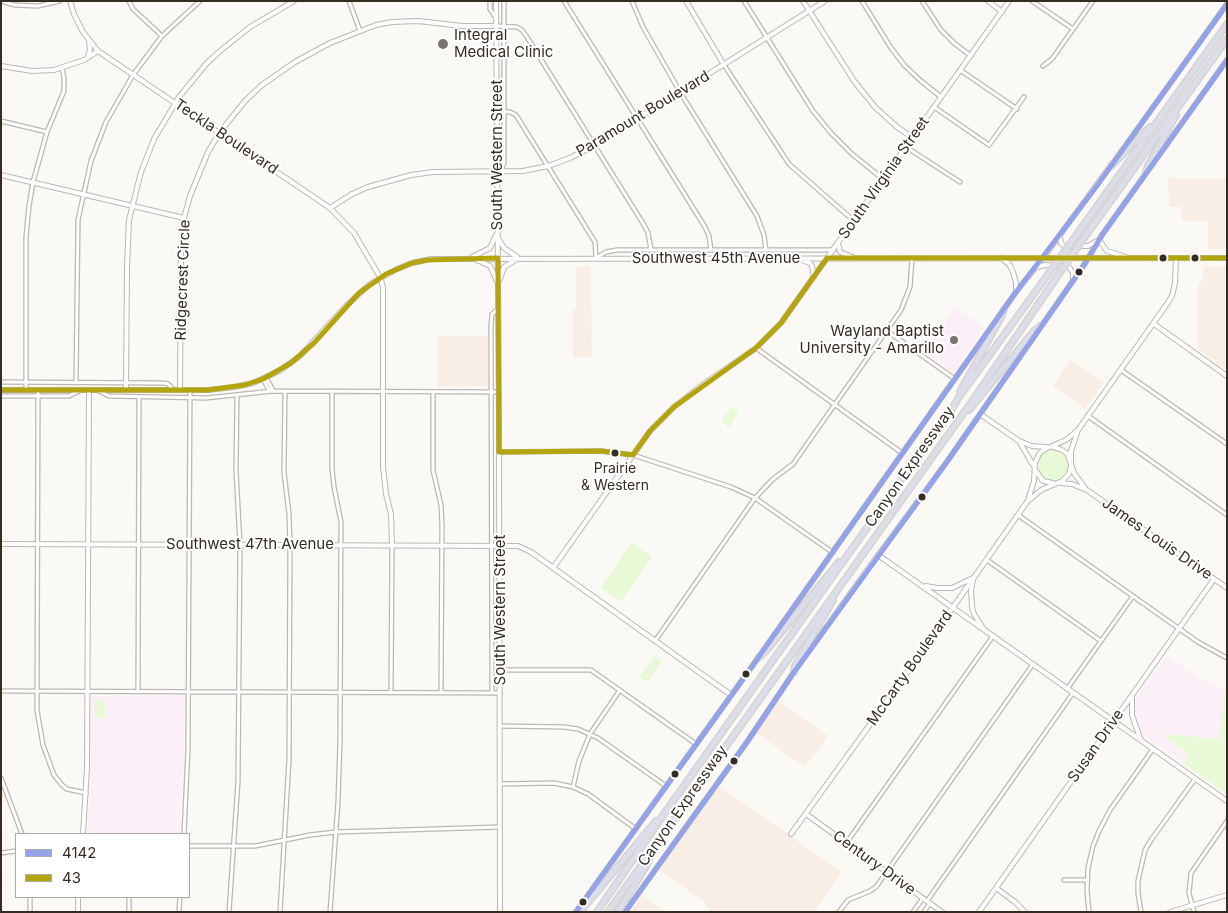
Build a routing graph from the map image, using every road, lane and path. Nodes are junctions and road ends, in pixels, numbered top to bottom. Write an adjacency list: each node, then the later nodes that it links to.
1 (1, 1): 2 (street)
2 (60, 1)
3 (70, 1): 36 (main road, Teckla Boulevard)
4 (129, 1): 33 (street)
5 (200, 1): 23 (street)
6 (294, 1): 52 (main road)
7 (349, 1): 32 (street)
8 (490, 1): 27 (street)
9 (496, 1): 27 (main road, South Western Street)
10 (504, 1): 30 (street)
11 (564, 1): 57 (street)
12 (632, 1): 47 (street)
13 (686, 1): 41 (main road)
14 (744, 1): 34 (street)
15 (803, 1): 25 (main road)
16 (825, 1): 25 (main road, Paramount Boulevard)
17 (862, 1): 49 (street)
18 (922, 1): 38 (street)
19 (988, 1): 26 (main road)
20 (1010, 1): 26 (main road, South Virginia Street)
21 (1032, 1): 31 (street)
22 (1093, 1): 31 (street)
23 (195, 3): 33 (street)
24 (1227, 4): 65 (main road)
25 (809, 11): 34 (main road, Paramount Boulevard); 61 (main road)
26 (1002, 12): 38 (main road, South Virginia Street)
27 (496, 18): 29 (main road, South Western Street)
28 (1227, 24): 51 (highway, Canyon Expressway)
29 (496, 26): 30 (street); 32 (main road, Ridgecrest Circle); 55 (main road, South Western Street)
30 (504, 26): 56 (street); 62 (street)
31 (1073, 30): 43 (street)
32 (360, 31): 60 (main road, Ridgecrest Circle)
33 (162, 36): 46 (street)
34 (766, 38): 41 (main road, Paramount Boulevard); 69 (street)
35 (1227, 39): 48 (highway, Canyon Expressway)
36 (89, 40): 37 (main road, Teckla Boulevard); 39 (main road)
37 (98, 51): 39 (main road); 46 (main road, Teckla Boulevard)
38 (971, 56): 45 (main road, South Virginia Street)
39 (88, 58): 44 (main road)
40 (1227, 60): 67 (main road)
41 (724, 65): 47 (main road, Paramount Boulevard); 76 (street)
42 (1, 66): 44 (main road)
43 (1043, 66)
44 (62, 68): 59 (street)
45 (960, 70): 49 (main road, South Virginia Street); 54 (street)
46 (133, 75): 52 (main road, Teckla Boulevard); 72 (street)
47 (680, 92): 57 (main road, Paramount Boulevard); 83 (street)
48 (1187, 94): 67 (highway); 154 (highway, Canyon Expressway, bridge)
49 (942, 97): 53 (main road, South Virginia Street)
50 (1024, 98): 54 (street)
51 (1174, 98): 65 (highway); 147 (highway, Canyon Expressway, bridge)
52 (175, 103): 60 (main road, Teckla Boulevard); 73 (main road)
53 (934, 107): 54 (street); 61 (main road, South Virginia Street)
54 (1017, 109)
55 (497, 111): 56 (street); 66 (main road, South Western Street)
56 (504, 111): 64 (street); 66 (street)
57 (638, 118): 62 (main road, Paramount Boulevard); 82 (street)
58 (1, 121): 59 (street)
59 (47, 132): 70 (street)
60 (220, 132): 74 (main road, Teckla Boulevard); 75 (main road, Ridgecrest Circle)
61 (913, 138): 63 (main road, South Virginia Street)
62 (594, 145): 64 (main road, Paramount Boulevard); 81 (street)
63 (906, 146): 69 (main road, South Virginia Street); 71 (street)
64 (548, 166): 66 (main road, Paramount Boulevard); 89 (street)
65 (1111, 166): 78 (main road)
66 (499, 171): 74 (main road, Paramount Boulevard); 77 (main road, South Western Street)
67 (1146, 172): 79 (main road)
68 (1, 175): 70 (main road)
69 (883, 180): 76 (main road, South Virginia Street)
70 (33, 182): 72 (main road); 118 (street)
71 (960, 182)
72 (83, 194): 73 (main road); 119 (street)
73 (132, 206): 75 (main road); 120 (main road)
74 (330, 208): 102 (main road, Teckla Boulevard)
75 (184, 218): 131 (main road, Ridgecrest Circle)
76 (854, 221): 80 (main road, South Virginia Street)
77 (497, 234): 86 (main road); 87 (main road, South Western Street); 88 (main road)
78 (1060, 236): 79 (main road); 96 (main road)
79 (1099, 240): 98 (main road); 99 (main road)
80 (838, 243): 85 (main road, South Virginia Street); 93 (main road)
81 (651, 250): 82 (street, Southwest 45th Avenue); 89 (street, Southwest 45th Avenue)
82 (711, 250): 83 (street, Southwest 45th Avenue)
83 (766, 250): 84 (street, Southwest 45th Avenue)
84 (812, 250): 85 (street, Southwest 45th Avenue); 91 (street)
85 (833, 250): 92 (main road, South Virginia Street)
86 (471, 258): 87 (main road, Southwest 45th Avenue); 102 (main road, Southwest 45th Avenue); 105 (main road)
87 (498, 258): 88 (main road, Southwest 45th Avenue); 105 (main road, South Western Street)
88 (519, 258): 89 (main road, Southwest 45th Avenue); 105 (main road)
89 (596, 258): 90 (main road, Southwest 45th Avenue)
90 (796, 258): 91 (main road, Southwest 45th Avenue); 103 (main road)
91 (812, 258): 92 (main road, Southwest 45th Avenue)
92 (827, 258): 93 (main road, Southwest 45th Avenue); 103 (main road, South Virginia Street)
93 (854, 258): 94 (main road, Southwest 45th Avenue)
94 (912, 258): 95 (main road, Southwest 45th Avenue); 111 (street)
95 (1002, 258): 96 (main road, Southwest 45th Avenue); 106 (main road)
96 (1043, 258): 98 (main road, Southwest 45th Avenue); 101 (main road)
97 (1227, 258): 100 (main road, Southwest 45th Avenue)
98 (1087, 259): 99 (main road, Southwest 45th Avenue); 104 (main road)
99 (1130, 259): 100 (main road, Southwest 45th Avenue)
100 (1176, 259): 109 (main road)
101 (1034, 268): 104 (main road); 106 (main road)
102 (380, 277): 115 (main road, Southwest 45th Avenue); 136 (main road)
103 (814, 277): 112 (main road, South Virginia Street)
104 (1073, 280): 110 (main road)
105 (498, 282): 107 (main road, South Western Street)
106 (1016, 292): 108 (main road)
107 (498, 308): 138 (street, South Western Street); 139 (main road, South Western Street)
108 (1004, 309): 116 (main road); 147 (highway)
109 (1154, 324): 113 (main road); 114 (main road)
110 (1040, 326): 149 (main road); 154 (highway)
111 (887, 331): 116 (street); 148 (street)
112 (756, 348): 148 (street); 158 (main road, South Virginia Street)
113 (1120, 370): 150 (main road); 153 (street)
114 (1227, 376)
115 (264, 378): 121 (main road, Southwest 45th Avenue); 133 (street)
116 (955, 379): 157 (main road)
117 (1, 382): 118 (street, Southwest 45th Avenue)
118 (26, 382): 119 (street, Southwest 45th Avenue); 123 (street)
119 (76, 382): 120 (street, Southwest 45th Avenue)
120 (126, 383): 128 (main road); 130 (street, Southwest 45th Avenue)
121 (244, 385): 132 (main road, Southwest 45th Avenue); 140 (street)
122 (1, 390): 123 (main road, Southwest 45th Avenue)
123 (26, 390): 124 (main road, Southwest 45th Avenue)
124 (38, 390): 125 (main road, Southwest 45th Avenue); 143 (street)
125 (81, 390): 126 (main road, Southwest 45th Avenue); 143 (street, Southwest 45th Avenue)
126 (89, 390): 127 (main road, Southwest 45th Avenue); 172 (main road)
127 (98, 390): 128 (main road, Southwest 45th Avenue); 144 (street, Southwest 45th Avenue)
128 (126, 390): 129 (main road, Southwest 45th Avenue)
129 (158, 390): 130 (main road, Southwest 45th Avenue); 145 (street)
130 (174, 390): 131 (main road, Southwest 45th Avenue)
131 (180, 390): 132 (main road, Southwest 45th Avenue)
132 (190, 390): 146 (street)
133 (273, 391): 134 (street, Southwest 45th Avenue); 140 (street, Southwest 45th Avenue)
134 (284, 391): 135 (street, Southwest 45th Avenue); 176 (street)
135 (332, 392): 136 (street, Southwest 45th Avenue); 177 (street)
136 (383, 392): 137 (street, Southwest 45th Avenue); 178 (main road)
137 (433, 392): 138 (street, Southwest 45th Avenue); 179 (street)
138 (491, 392): 139 (street, Southwest 45th Avenue); 167 (street, South Western Street)
139 (499, 392): 156 (main road, South Western Street)
140 (246, 393): 141 (street, Southwest 45th Avenue)
141 (237, 394): 146 (street, Southwest 45th Avenue); 175 (street)
142 (1, 396): 143 (street, Southwest 45th Avenue)
143 (38, 396): 171 (street)
144 (139, 397): 145 (street, Southwest 45th Avenue); 173 (street)
145 (158, 397): 146 (street, Southwest 45th Avenue)
146 (190, 397): 174 (street)
147 (959, 397): 169 (highway, Canyon Expressway)
148 (834, 405): 157 (street); 163 (street)
149 (980, 414): 152 (main road, James Louis Drive); 183 (main road)
150 (1088, 416): 151 (main road); 166 (street)
151 (1078, 430): 155 (main road, McCarty Boulevard); 159 (main road, McCarty Boulevard)
152 (1019, 441): 155 (main road, James Louis Drive); 160 (main road, James Louis Drive)
153 (1227, 444)
154 (940, 445): 189 (highway, Canyon Expressway)
155 (1051, 447): 159 (main road, James Louis Drive); 160 (main road, McCarty Boulevard)
156 (499, 452): 158 (street); 168 (main road, South Western Street)
157 (902, 453): 182 (main road)
158 (633, 455): 163 (street); 185 (main road, South Virginia Street)
159 (1071, 462): 161 (main road, McCarty Boulevard); 162 (main road, James Louis Drive)
160 (1035, 469): 161 (main road, James Louis Drive); 164 (main road, McCarty Boulevard)
161 (1054, 483): 162 (main road, James Louis Drive); 164 (main road, McCarty Boulevard)
162 (1087, 490): 187 (main road, James Louis Drive)
163 (755, 498): 182 (street); 198 (street)
164 (1028, 502): 165 (main road, McCarty Boulevard)
165 (1018, 514): 184 (main road, McCarty Boulevard); 191 (street)
166 (1227, 515)
167 (491, 526): 168 (street); 180 (street, South Western Street)
168 (499, 526): 181 (main road, South Western Street)
169 (861, 537): 200 (highway); 237 (highway, Canyon Expressway)
170 (1, 544): 171 (main road, Southwest 47th Avenue)
171 (38, 544): 172 (main road, Southwest 47th Avenue); 210 (street)
172 (88, 544): 173 (main road, Southwest 47th Avenue); 211 (main road)
173 (138, 544): 174 (main road, Southwest 47th Avenue); 212 (street)
174 (189, 544): 175 (main road, Southwest 47th Avenue); 213 (street)
175 (240, 544): 176 (main road, Southwest 47th Avenue); 214 (street)
176 (290, 545): 177 (main road, Southwest 47th Avenue); 215 (street)
177 (340, 545): 178 (main road, Southwest 47th Avenue); 216 (street)
178 (392, 545): 179 (main road, Southwest 47th Avenue); 217 (street)
179 (442, 545): 180 (main road, Southwest 47th Avenue); 218 (street)
180 (492, 545): 181 (main road, Southwest 47th Avenue); 193 (street, South Western Street)
181 (499, 545): 185 (main road, Southwest 47th Avenue); 194 (main road, South Western Street)
182 (832, 552): 200 (main road)
183 (878, 554): 188 (main road); 204 (main road)
184 (986, 560): 186 (main road, McCarty Boulevard); 199 (street)
185 (553, 568): 198 (main road, Southwest 47th Avenue)
186 (973, 578): 188 (main road); 192 (main road, McCarty Boulevard); 196 (main road)
187 (1214, 579): 190 (main road, James Louis Drive); 195 (main road, Susan Drive)
188 (920, 584): 192 (main road)
189 (839, 588): 204 (highway); 252 (highway, Canyon Expressway)
190 (1227, 588)
191 (1133, 596): 195 (street); 199 (street)
192 (953, 607): 196 (main road); 238 (main road, McCarty Boulevard)
193 (492, 625): 194 (street); 205 (street, South Western Street)
194 (500, 625): 203 (main road, South Western Street)
195 (1180, 629): 201 (street); 223 (main road, Susan Drive)
196 (985, 630): 197 (main road)
197 (993, 636): 202 (main road); 248 (street)
198 (655, 641): 222 (main road, Southwest 47th Avenue)
199 (1101, 641): 207 (street)
200 (758, 658): 222 (main road)
201 (1227, 658)
202 (1033, 664): 207 (main road); 254 (street)
203 (500, 670): 206 (main road, South Western Street); 208 (street)
204 (794, 672): 278 (main road)
205 (492, 678): 206 (street); 219 (street, South Western Street)
206 (500, 678): 220 (main road, South Western Street)
207 (1067, 689): 221 (main road)
208 (620, 690): 226 (street); 228 (street)
209 (1, 691): 210 (street)
210 (37, 691): 211 (street); 235 (street)
211 (88, 691): 212 (street); 235 (main road)
212 (138, 691): 213 (street)
213 (188, 692): 214 (street); 245 (street)
214 (239, 692): 215 (street); 250 (street)
215 (290, 692): 216 (street); 247 (street)
216 (340, 692): 217 (street); 242 (street)
217 (391, 693): 218 (street)
218 (441, 693): 219 (street)
219 (492, 693): 220 (street)
220 (500, 693): 225 (main road, South Western Street)
221 (1073, 693): 224 (main road); 263 (street)
222 (731, 695): 228 (main road)
223 (1133, 695): 224 (main road, Susan Drive); 227 (main road)
224 (1114, 722): 227 (main road); 257 (main road, Susan Drive)
225 (500, 726): 226 (street); 232 (main road, South Western Street)
226 (590, 734): 233 (street); 234 (street)
227 (1140, 740): 229 (main road)
228 (696, 744): 233 (main road)
229 (1154, 750): 231 (main road); 256 (street)
230 (1, 778): 243 (street)
231 (1195, 779): 236 (main road); 286 (street)
232 (500, 784): 234 (street); 240 (main road, South Western Street)
233 (666, 786): 241 (main road)
234 (573, 787): 241 (street)
235 (86, 793): 244 (main road)
236 (1227, 802)
237 (664, 814): 274 (highway); 275 (highway, Canyon Expressway)
238 (806, 814): 246 (main road, McCarty Boulevard); 248 (main road, Century Drive)
239 (1227, 821): 264 (street)
240 (500, 828): 242 (street); 272 (main road, South Western Street)
241 (636, 829): 273 (main road)
242 (336, 832): 247 (street); 271 (street)
243 (22, 833)
244 (83, 833)
245 (184, 833)
246 (791, 834)
247 (285, 840): 250 (street); 270 (street)
248 (847, 842): 254 (main road, Century Drive)
249 (190, 846): 250 (street)
250 (234, 846): 269 (street)
251 (15, 851): 253 (street)
252 (651, 852): 276 (highway, Canyon Expressway); 277 (highway)
253 (1, 853)
254 (886, 872): 263 (main road, Century Drive); 279 (street)
255 (1064, 880): 256 (street)
256 (1088, 880): 285 (street)
257 (996, 888): 283 (main road, Susan Drive); 284 (main road)
258 (1227, 895): 264 (main road)
259 (30, 898): 265 (street)
260 (78, 898): 266 (main road)
261 (129, 898): 267 (street)
262 (180, 898): 268 (street)
263 (926, 901): 280 (street); 281 (street); 282 (main road, Century Drive)
264 (1192, 905): 287 (main road); 288 (street)
265 (30, 912)
266 (78, 912)
267 (129, 912)
268 (179, 912)
269 (229, 912)
270 (280, 912)
271 (330, 912)
272 (500, 912)
273 (576, 912)
274 (580, 912)
275 (597, 912)
276 (608, 912)
277 (618, 912)
278 (625, 912)
279 (839, 912)
280 (913, 912)
281 (924, 912)
282 (942, 912)
283 (978, 912)
284 (1025, 912)
285 (1089, 912)
286 (1141, 912)
287 (1170, 912)
288 (1194, 912)

